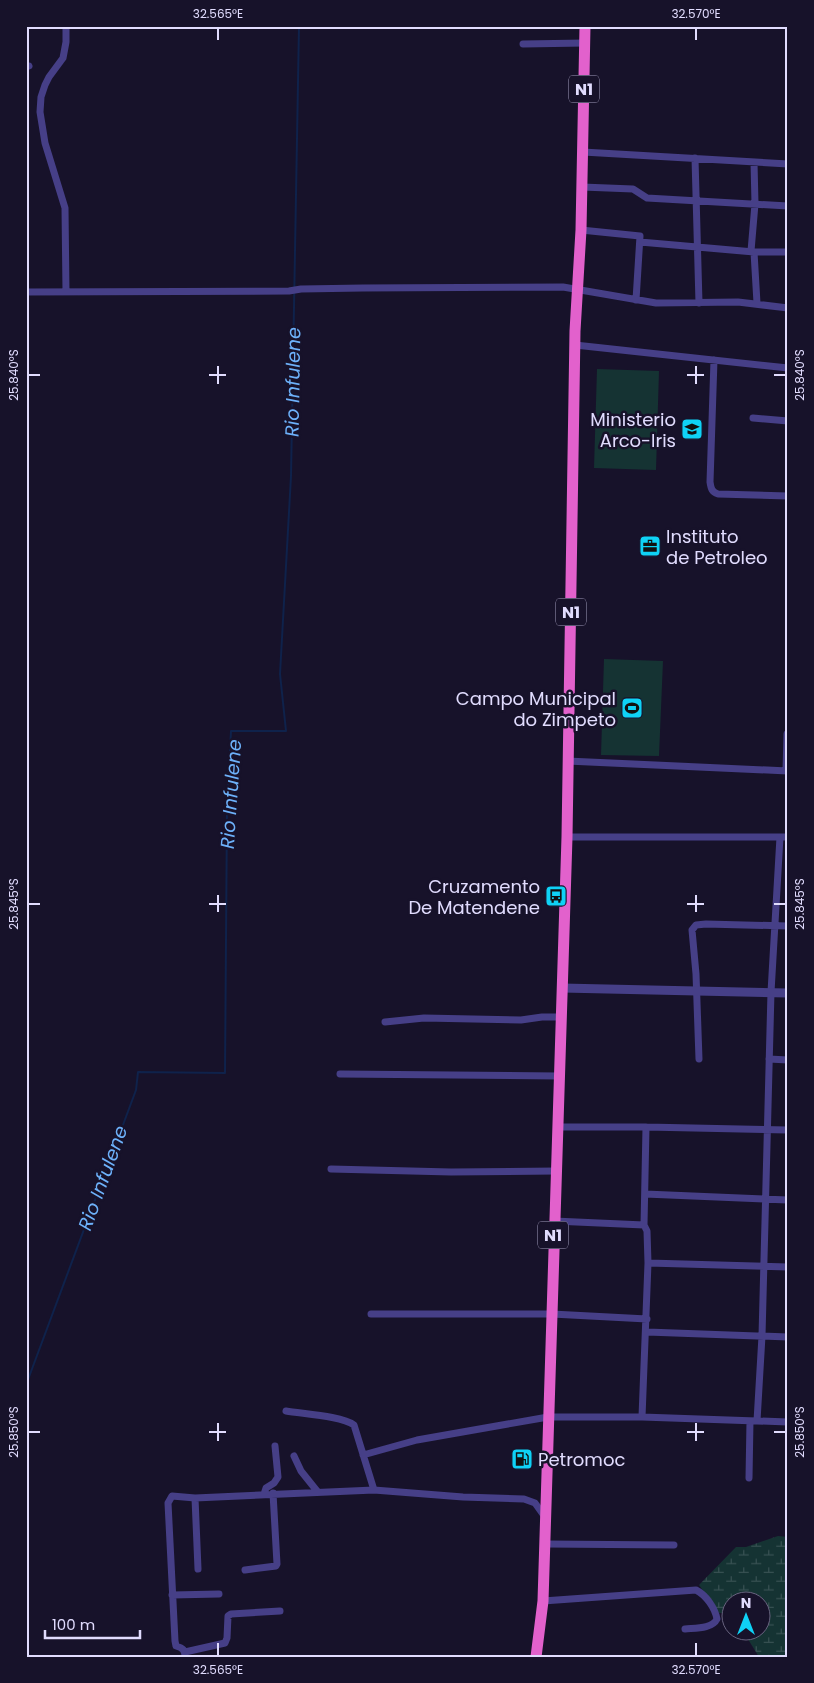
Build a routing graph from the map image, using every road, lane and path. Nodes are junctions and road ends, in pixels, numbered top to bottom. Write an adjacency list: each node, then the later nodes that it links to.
1 (66, 26): 20 (street)
2 (585, 26): 3 (highway, N1)
3 (584, 43): 4 (street); 5 (highway, N1)
4 (523, 44)
5 (583, 152): 6 (street); 9 (highway, N1)
6 (695, 158): 7 (street); 10 (street)
7 (754, 162): 8 (street); 11 (street)
8 (788, 164)
9 (582, 187): 10 (street); 13 (highway, N1)
10 (696, 201): 11 (street); 15 (street)
11 (755, 204): 12 (street); 16 (street)
12 (788, 206)
13 (581, 230): 14 (street); 18 (highway, N1)
14 (640, 242): 15 (street); 21 (street)
15 (698, 247): 16 (street); 22 (street)
16 (753, 252): 17 (street); 23 (street)
17 (788, 252)
18 (577, 290): 20 (street); 21 (street); 25 (highway, N1)
19 (26, 292): 20 (street)
20 (66, 292)
21 (636, 300): 22 (street)
22 (699, 302): 23 (street)
23 (757, 303): 24 (street)
24 (788, 308)
25 (575, 345): 26 (street); 32 (highway, N1)
26 (714, 360): 27 (street); 30 (street)
27 (788, 368)
28 (753, 418): 29 (street)
29 (788, 422)
30 (788, 496)
31 (787, 734): 33 (street)
32 (568, 761): 33 (street); 34 (highway, N1)
33 (787, 771)
34 (567, 837): 35 (street); 38 (highway, N1)
35 (784, 837): 36 (street)
36 (775, 926): 37 (street); 39 (street); 40 (street)
37 (788, 926)
38 (562, 988): 39 (street); 42 (highway, N1)
39 (696, 990): 40 (street); 44 (street)
40 (771, 992): 41 (street); 45 (street)
41 (788, 992)
42 (561, 1018): 43 (street); 48 (highway, N1)
43 (385, 1022)
44 (699, 1059)
45 (769, 1059): 46 (street); 51 (street)
46 (788, 1060)
47 (340, 1074): 48 (street)
48 (559, 1076): 50 (highway, N1)
49 (646, 1126): 50 (street); 51 (street); 55 (street)
50 (558, 1127): 54 (highway, N1)
51 (768, 1130): 52 (street); 56 (street)
52 (788, 1130)
53 (331, 1169): 54 (street)
54 (556, 1171): 58 (highway, N1)
55 (644, 1194): 56 (street); 59 (street)
56 (766, 1199): 57 (street); 61 (street)
57 (788, 1200)
58 (554, 1221): 59 (street); 64 (highway, N1)
59 (644, 1225): 60 (street)
60 (648, 1262): 61 (street); 65 (street)
61 (764, 1266): 62 (street); 67 (street)
62 (788, 1267)
63 (372, 1314): 64 (street)
64 (552, 1314): 65 (street); 70 (highway, N1)
65 (647, 1319): 66 (street)
66 (647, 1332): 67 (street); 71 (street)
67 (762, 1336): 68 (street); 72 (street)
68 (788, 1337)
69 (286, 1411): 75 (street)
70 (548, 1416): 71 (street); 75 (street); 83 (highway, N1)
71 (642, 1417): 72 (street)
72 (753, 1421): 73 (street); 77 (street)
73 (788, 1422)
74 (275, 1446): 81 (street)
75 (363, 1455): 78 (street)
76 (294, 1456): 79 (street)
77 (748, 1478)
78 (374, 1490): 79 (street); 83 (street)
79 (317, 1491): 80 (street)
80 (273, 1493): 81 (street); 87 (street)
81 (264, 1494): 82 (street)
82 (195, 1498): 86 (street); 89 (street)
83 (546, 1518): 84 (highway, N1)
84 (545, 1544): 85 (street); 90 (highway, N1)
85 (674, 1545)
86 (198, 1569)
87 (245, 1570)
88 (219, 1594): 89 (street)
89 (172, 1595): 93 (street)
90 (542, 1601): 92 (street); 94 (highway, N1)
91 (280, 1611): 93 (street)
92 (685, 1629)
93 (185, 1654)
94 (536, 1657)

